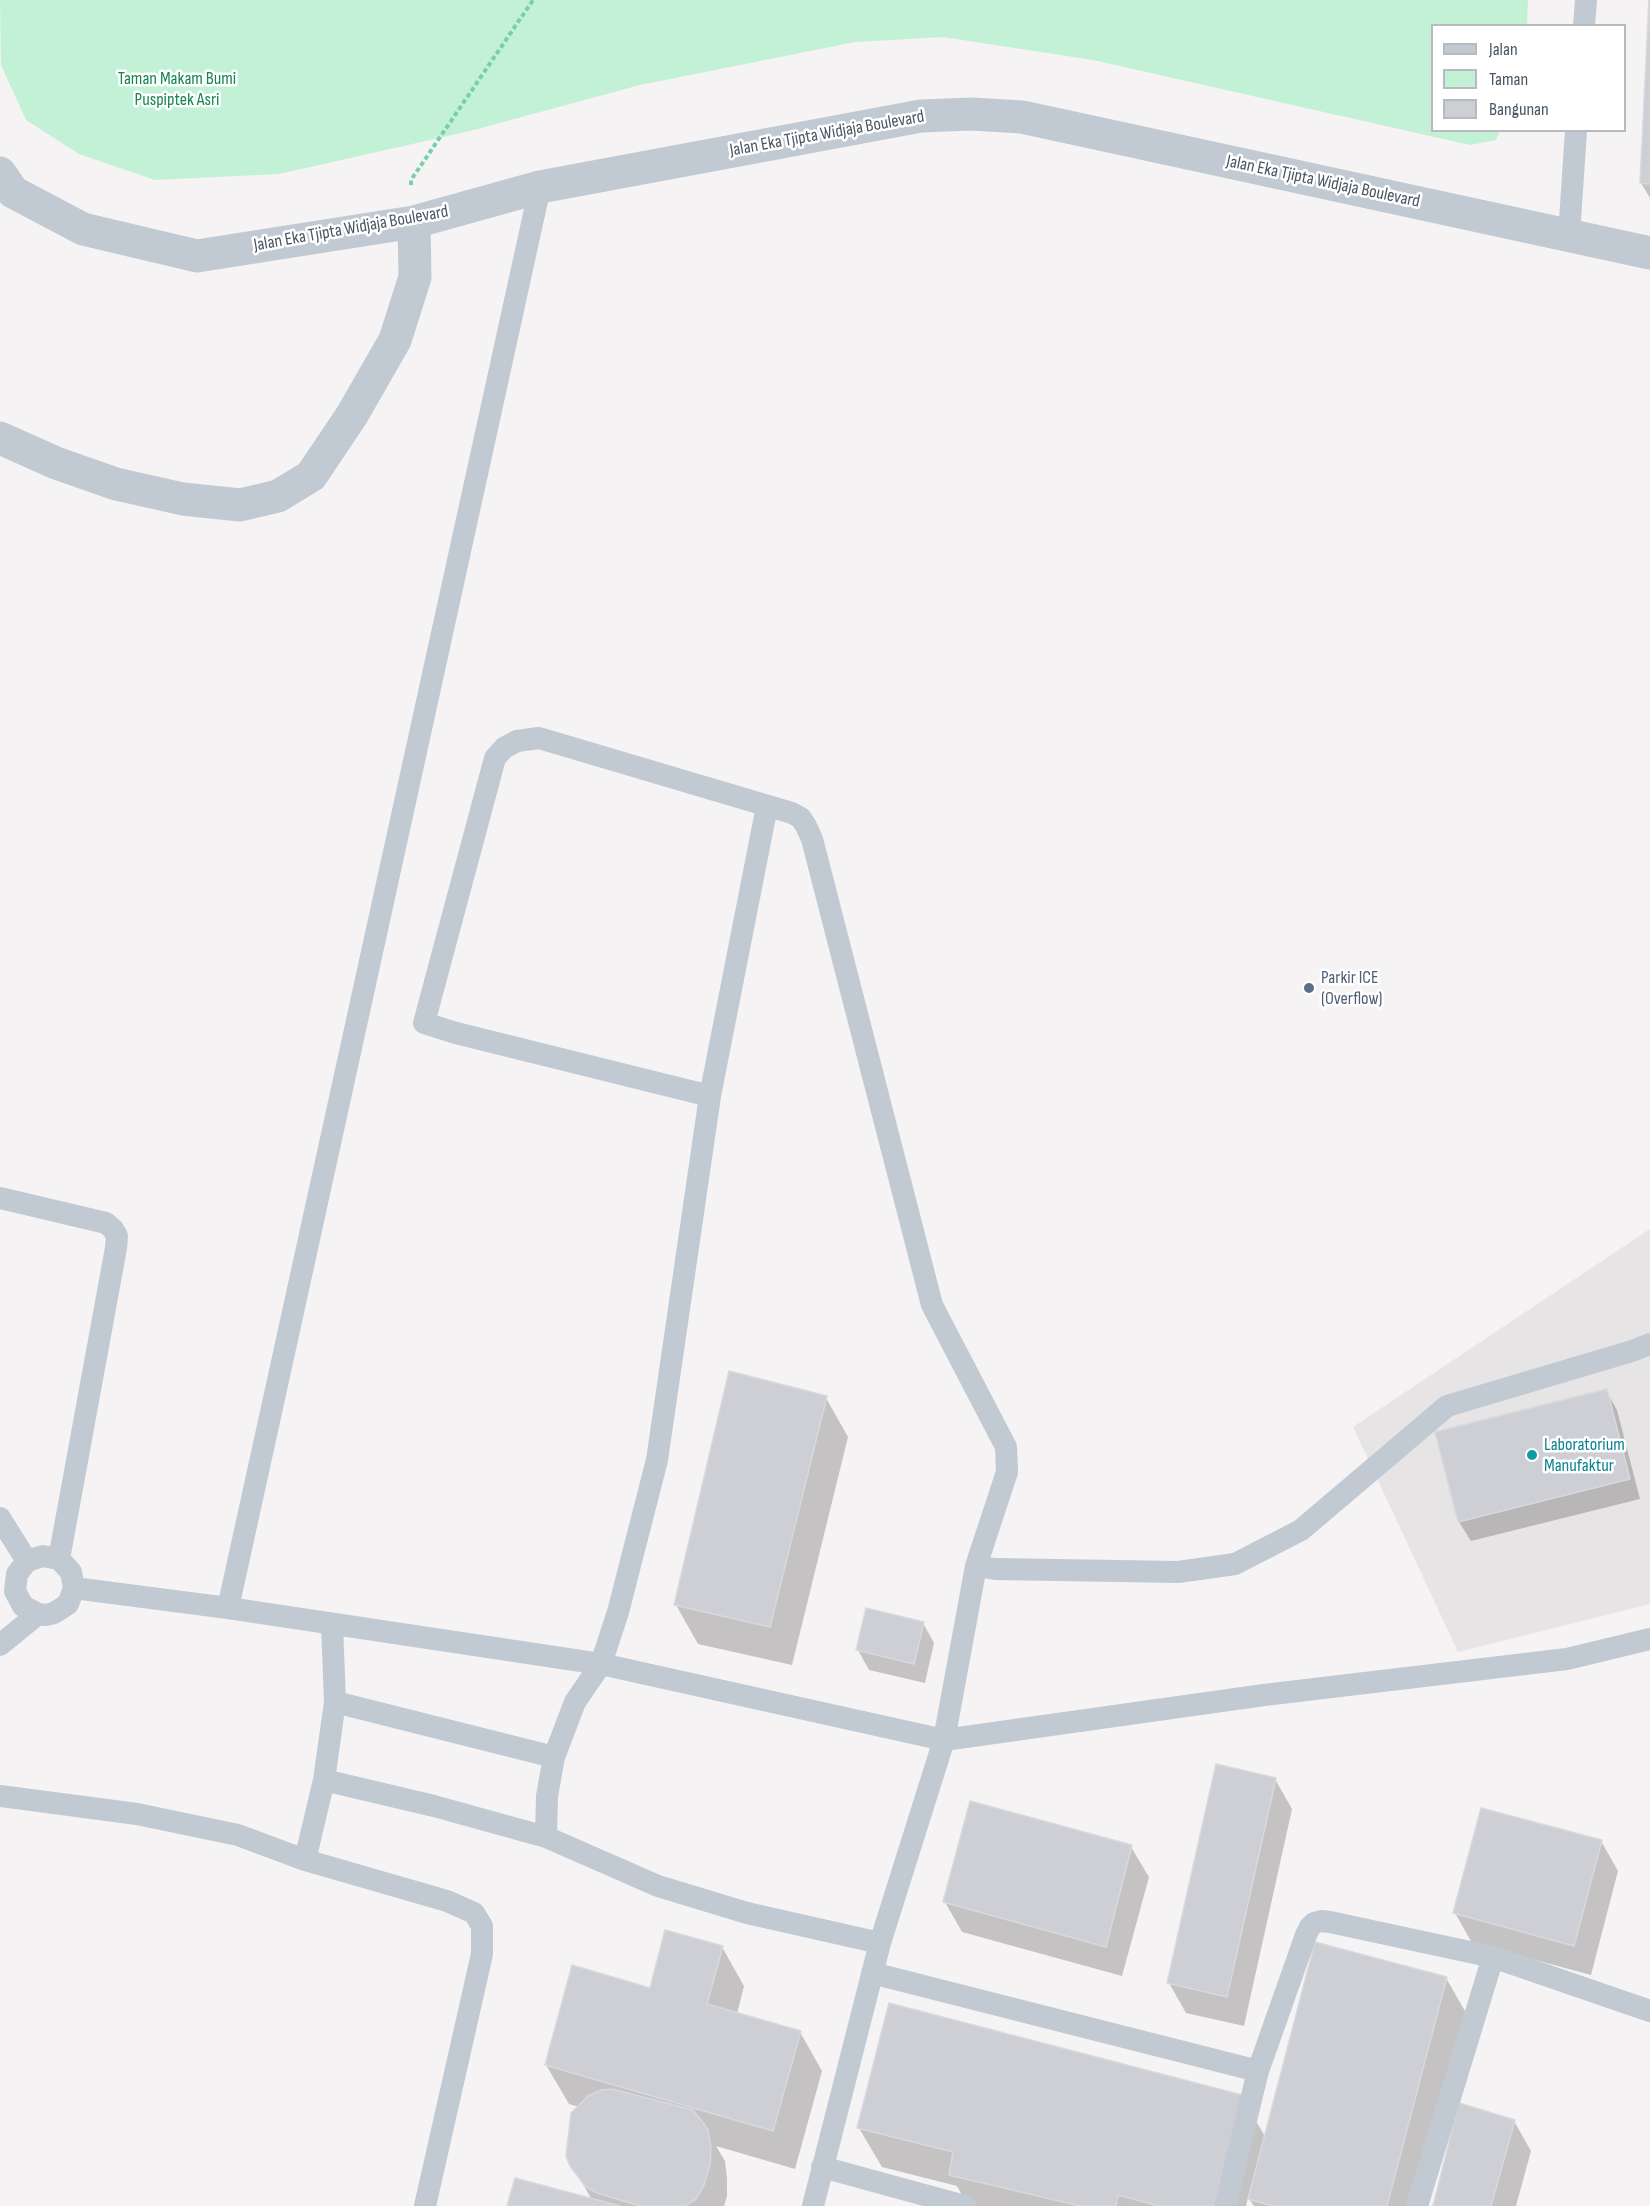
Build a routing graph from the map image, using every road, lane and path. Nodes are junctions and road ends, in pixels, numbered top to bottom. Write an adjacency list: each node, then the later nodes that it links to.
1 (534, 0): 7 (path)
2 (1586, 0): 3 (lane)
3 (1584, 24)
4 (1576, 132): 8 (lane)
5 (7, 182): 7 (street, Jalan Eka Tjipta Widjaja Boulevard)
6 (540, 187): 7 (street, Jalan Eka Tjipta Widjaja Boulevard); 8 (street, Jalan Eka Tjipta Widjaja Boulevard); 20 (lane)
7 (414, 222): 10 (street)
8 (1569, 236): 9 (street, Jalan Eka Tjipta Widjaja Boulevard)
9 (1650, 253)
10 (0, 438)
11 (767, 806): 12 (lane); 12 (lane); 18 (lane)
12 (711, 1096): 25 (lane)
13 (0, 1198): 16 (lane)
14 (1650, 1344): 18 (lane)
15 (0, 1518): 17 (lane)
16 (59, 1559): 17 (lane); 19 (lane)
17 (27, 1561): 21 (lane)
18 (976, 1566): 27 (lane)
19 (74, 1588): 20 (lane); 21 (lane)
20 (228, 1608): 22 (lane)
21 (38, 1614): 24 (lane)
22 (332, 1625): 25 (lane); 26 (lane)
23 (1650, 1639): 27 (lane)
24 (0, 1645)
25 (601, 1664): 27 (lane); 28 (lane)
26 (335, 1702): 28 (lane); 29 (lane)
27 (944, 1740): 33 (lane)
28 (554, 1757): 31 (lane)
29 (324, 1780): 31 (lane); 32 (lane)
30 (0, 1796): 32 (lane)
31 (546, 1837): 33 (lane)
32 (305, 1860): 39 (lane)
33 (880, 1943): 35 (lane)
34 (1493, 1956): 36 (lane); 37 (lane); 43 (lane)
35 (872, 1972): 37 (lane); 38 (lane)
36 (1650, 2011)
37 (1258, 2070): 42 (lane)
38 (822, 2167): 40 (lane); 41 (lane)
39 (425, 2206)
40 (813, 2206)
41 (965, 2206)
42 (1225, 2206)
43 (1417, 2206)

